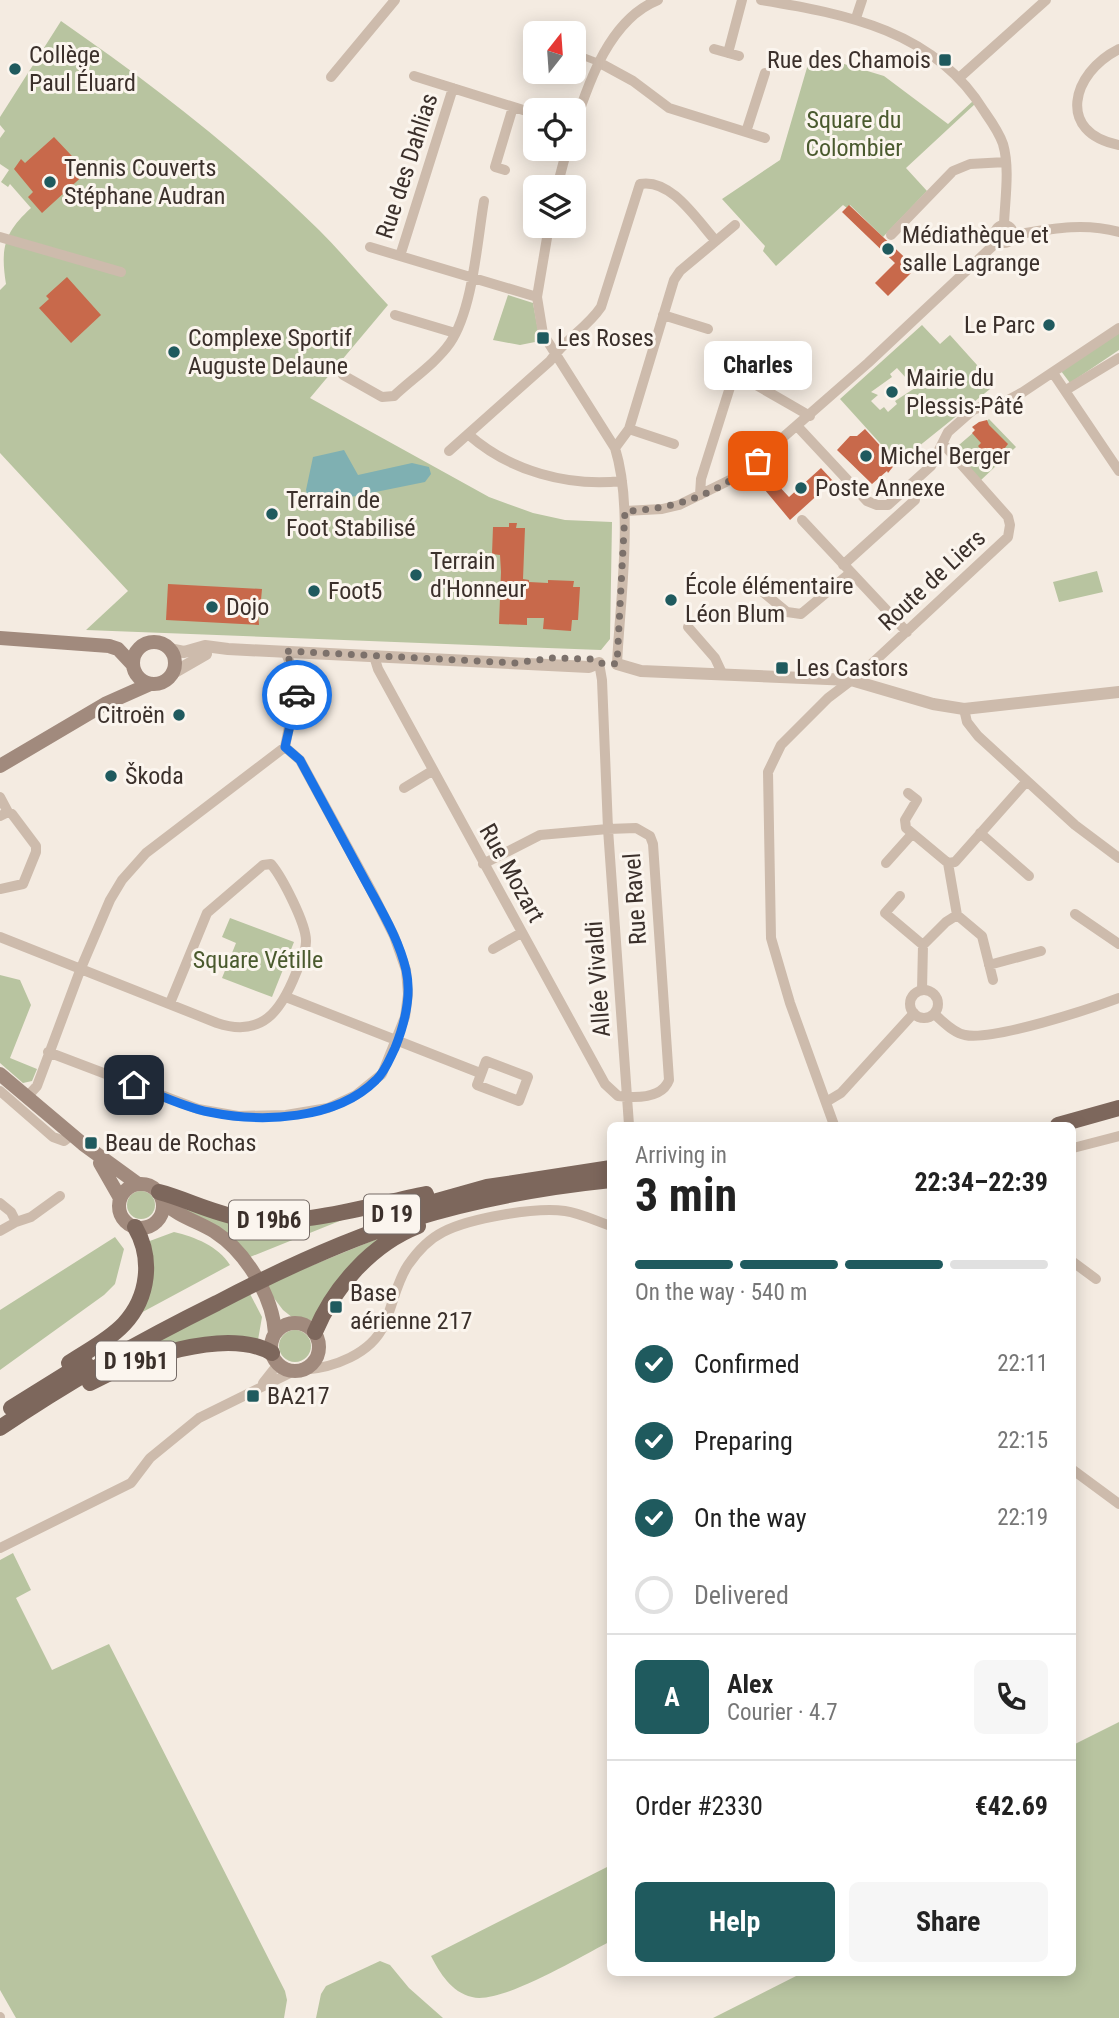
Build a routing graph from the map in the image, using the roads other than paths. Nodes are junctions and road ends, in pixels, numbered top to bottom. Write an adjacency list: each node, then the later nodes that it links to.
1 (395, 0): 16 (street)
2 (742, 0): 10 (street)
3 (761, 0): 7 (street)
4 (862, 0): 7 (street)
5 (1046, 0): 17 (street)
6 (653, 1): 13 (street)
7 (856, 18): 17 (street)
8 (714, 49): 10 (street)
9 (1119, 49): 24 (street)
10 (727, 53): 11 (street)
11 (740, 56)
12 (586, 58): 13 (street)
13 (600, 63): 19 (street); 22 (street)
14 (765, 72): 22 (street)
15 (414, 76): 18 (street)
16 (331, 77)
17 (959, 78): 25 (street)
18 (453, 88): 20 (street); 38 (street, Rue des Dahlias)
19 (584, 98)
20 (513, 107): 21 (street); 26 (street)
21 (523, 110)
22 (746, 132): 23 (street)
23 (765, 138)
24 (1119, 145)
25 (1006, 162): 28 (street); 31 (street)
26 (505, 170)
27 (484, 201): 40 (street)
28 (1004, 224): 32 (street); 36 (street)
29 (735, 225): 35 (street)
30 (1119, 232): 32 (street)
31 (891, 234)
32 (1013, 235): 36 (street)
33 (0, 237): 39 (street)
34 (547, 238): 41 (street)
35 (715, 240): 43 (street); 47 (street)
36 (998, 241): 52 (street)
37 (370, 247): 38 (street)
38 (400, 256): 40 (street)
39 (121, 272)
40 (471, 276): 41 (street); 46 (street)
41 (537, 297): 47 (street)
42 (395, 315): 46 (street)
43 (663, 315): 45 (street); 54 (street)
44 (1119, 328): 49 (street)
45 (708, 329)
46 (455, 333): 50 (street)
47 (554, 354): 55 (street); 58 (street)
48 (1119, 358): 51 (street)
49 (1053, 373): 51 (street); 57 (street)
50 (343, 375)
51 (1066, 390): 60 (street)
52 (810, 416): 53 (street); 62 (street)
53 (798, 427): 57 (street); 62 (street)
54 (629, 429): 56 (street); 58 (street)
55 (469, 435): 59 (street); 61 (street)
56 (674, 444)
57 (943, 445): 69 (street, Route de Liers)
58 (615, 448): 61 (street)
59 (449, 451)
60 (1119, 471)
61 (622, 481): 64 (street)
62 (700, 495): 64 (street)
63 (915, 500): 66 (street)
64 (625, 511): 78 (street)
65 (802, 520): 66 (street)
66 (847, 569): 67 (street); 69 (street)
67 (764, 593)
68 (688, 628): 81 (street)
69 (907, 632): 82 (street, Route de Liers)
70 (0, 638): 71 (main road)
71 (85, 642): 72 (main road); 79 (main road)
72 (140, 647): 73 (main road); 79 (main road)
73 (169, 649): 74 (street); 80 (main road)
74 (228, 649): 75 (street); 80 (street)
75 (285, 651): 76 (street); 87 (street)
76 (374, 656): 77 (street); 89 (street, Rue Mozart)
77 (599, 663): 78 (street); 95 (street, Rue Ravel)
78 (617, 664): 81 (street)
79 (134, 668): 83 (main road); 85 (main road)
80 (173, 673): 83 (main road)
81 (722, 673): 82 (street)
82 (851, 680): 86 (street); 129 (street, Route de Liers)
83 (150, 684): 85 (main road)
84 (1119, 692): 86 (street)
85 (105, 704): 88 (main road)
86 (964, 709): 90 (street)
87 (285, 747): 114 (street); 122 (street)
88 (0, 766)
89 (432, 771): 91 (street); 101 (street, Rue Mozart)
90 (1026, 782): 96 (street); 98 (street)
91 (404, 788)
92 (908, 793): 97 (street)
93 (0, 797): 94 (street)
94 (4, 814): 103 (street)
95 (608, 829): 101 (street); 127 (street, Allée Vivaldi); 127 (street, Rue Ravel)
96 (980, 833): 100 (street); 102 (street)
97 (912, 834): 99 (street); 100 (street)
98 (1119, 858)
99 (886, 863)
100 (948, 863): 106 (street)
101 (483, 864): 107 (street, Rue Mozart)
102 (1029, 876)
103 (0, 889)
104 (900, 896): 110 (street)
105 (1075, 914): 109 (street)
106 (957, 915): 110 (street); 113 (street)
107 (521, 933): 111 (street); 127 (street, Rue Mozart)
108 (0, 937): 114 (street)
109 (1119, 944)
110 (923, 945): 116 (street)
111 (494, 949)
112 (1041, 951): 113 (street)
113 (989, 965): 115 (street)
114 (81, 968): 119 (street); 123 (street)
115 (993, 980)
116 (922, 989): 120 (street); 121 (street)
117 (286, 997): 119 (street); 119 (street); 122 (street)
118 (1119, 998): 121 (street)
119 (170, 1003)
120 (914, 1013): 121 (street); 129 (street)
121 (934, 1014)
122 (397, 1041): 123 (street); 124 (street)
123 (48, 1052): 128 (street)
124 (480, 1073): 124 (street)
125 (0, 1074): 128 (main road)
126 (0, 1091): 137 (street)
127 (627, 1097): 132 (street, Allée Vivaldi)
128 (26, 1098): 137 (main road)
129 (826, 1102): 133 (street, Route de Liers)
130 (1119, 1108): 134 (main road)
131 (1119, 1119): 135 (main road)
132 (629, 1122)
133 (833, 1122)
134 (1069, 1122)
135 (1076, 1131)
136 (1119, 1136): 138 (street)
137 (78, 1140): 142 (main road); 145 (main road)
138 (1076, 1147)
139 (607, 1169): 140 (main road, D 19)
140 (524, 1180): 144 (main road, D 19b6); 155 (main road, D 19)
141 (607, 1181): 146 (main road, D 19)
142 (138, 1184): 144 (main road); 145 (main road)
143 (60, 1196): 148 (street)
144 (161, 1197): 149 (main road); 150 (main road)
145 (120, 1198): 152 (main road)
146 (484, 1200): 155 (main road, D 19); 159 (main road)
147 (0, 1203): 148 (street)
148 (16, 1222): 153 (street)
149 (156, 1222): 150 (main road); 152 (main road)
150 (193, 1223): 157 (main road)
151 (607, 1225): 162 (street)
152 (135, 1227): 164 (main road)
153 (0, 1231)
154 (1076, 1264): 156 (street)
155 (269, 1270): 165 (main road, D 19)
156 (1096, 1279)
157 (270, 1304): 158 (main road); 160 (main road)
158 (294, 1322): 159 (main road); 160 (main road)
159 (315, 1332): 162 (main road)
160 (275, 1333): 161 (main road)
161 (275, 1358): 162 (main road); 163 (street); 165 (main road, D 19b1)
162 (299, 1370): 163 (street)
163 (261, 1385): 168 (street)
164 (0, 1408)
165 (3, 1422)
166 (1076, 1472): 167 (street)
167 (1119, 1504)
168 (0, 1548)

